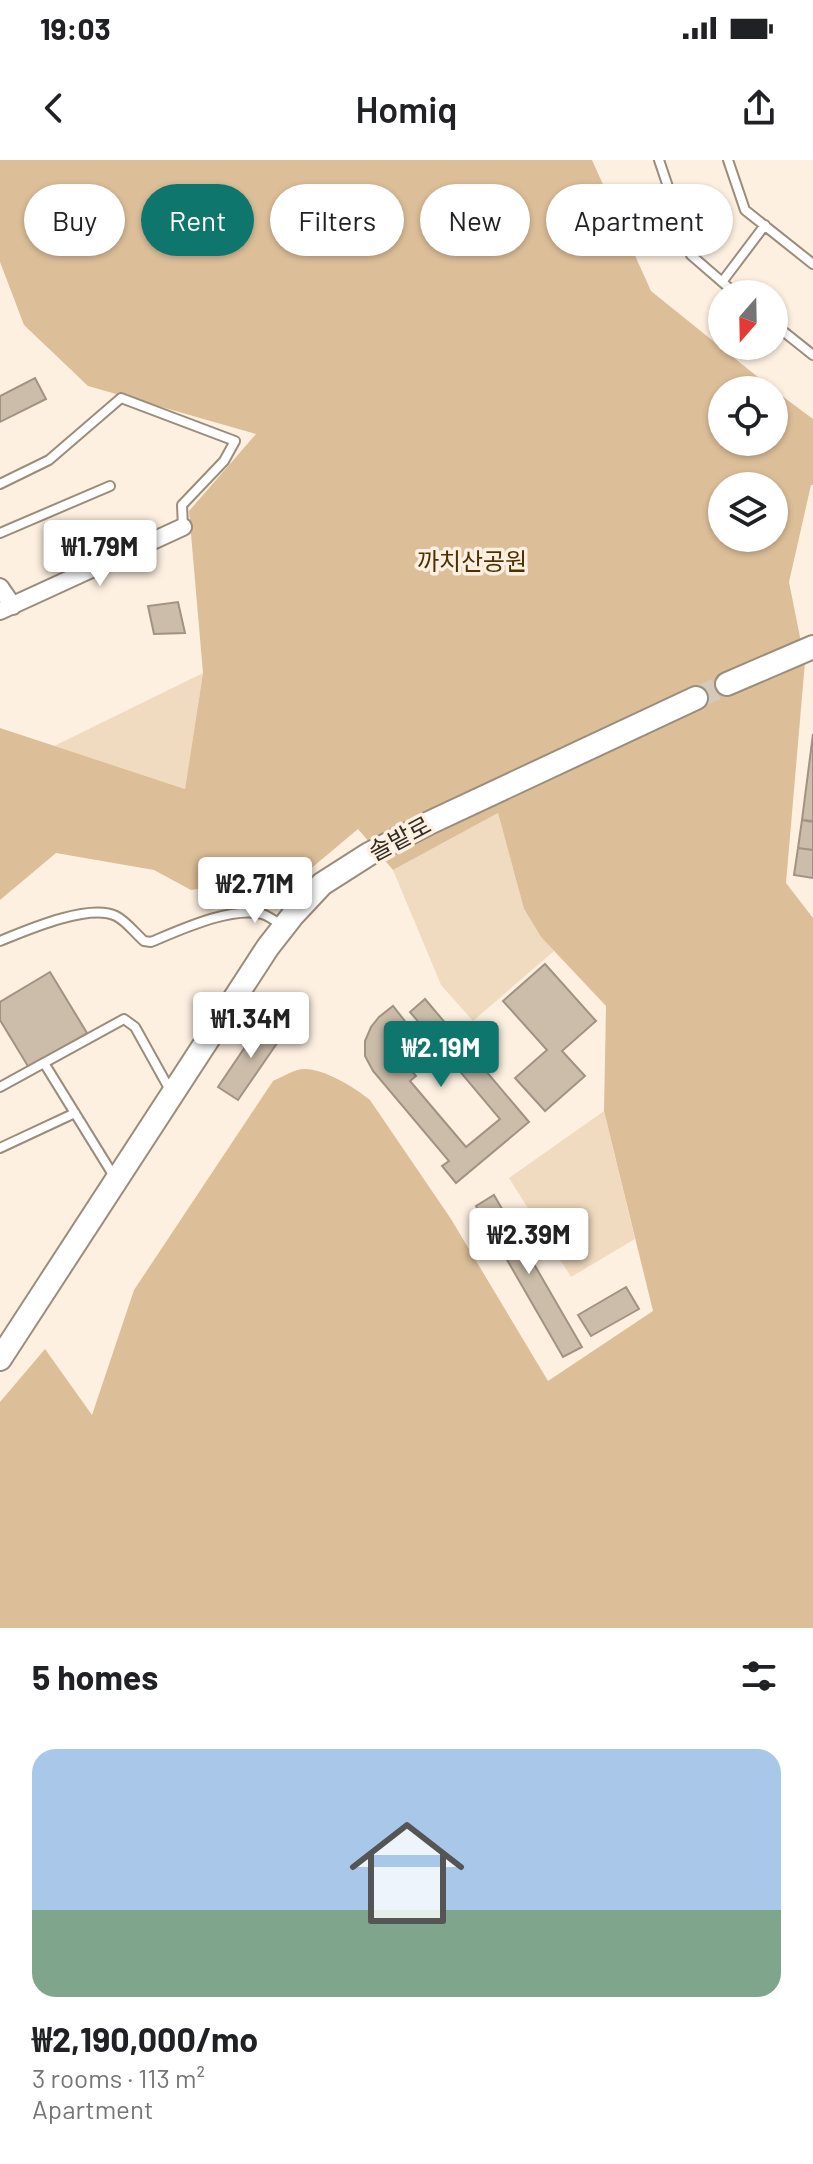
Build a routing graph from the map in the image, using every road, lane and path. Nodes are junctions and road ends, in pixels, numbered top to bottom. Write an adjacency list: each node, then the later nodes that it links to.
1 (659, 160): 5 (lane)
2 (728, 160): 3 (lane)
3 (765, 225): 4 (lane); 6 (lane)
4 (813, 264)
5 (720, 280)
6 (724, 280)
7 (788, 335): 8 (lane)
8 (813, 355)
9 (0, 484): 11 (lane)
10 (110, 486): 12 (lane)
11 (183, 527): 14 (street)
12 (0, 533)
13 (0, 587): 14 (street)
14 (6, 608)
15 (813, 647): 16 (street)
16 (727, 684)
17 (696, 698): 18 (street, 솔밭로)
18 (284, 927): 19 (lane); 22 (street, 솔밭로)
19 (0, 941)
20 (44, 1063): 21 (lane); 22 (lane); 23 (lane)
21 (0, 1087)
22 (172, 1094): 25 (street, 솔밭로)
23 (75, 1113): 24 (lane); 25 (lane)
24 (0, 1148)
25 (116, 1180): 26 (street, 솔밭로)
26 (0, 1359)

